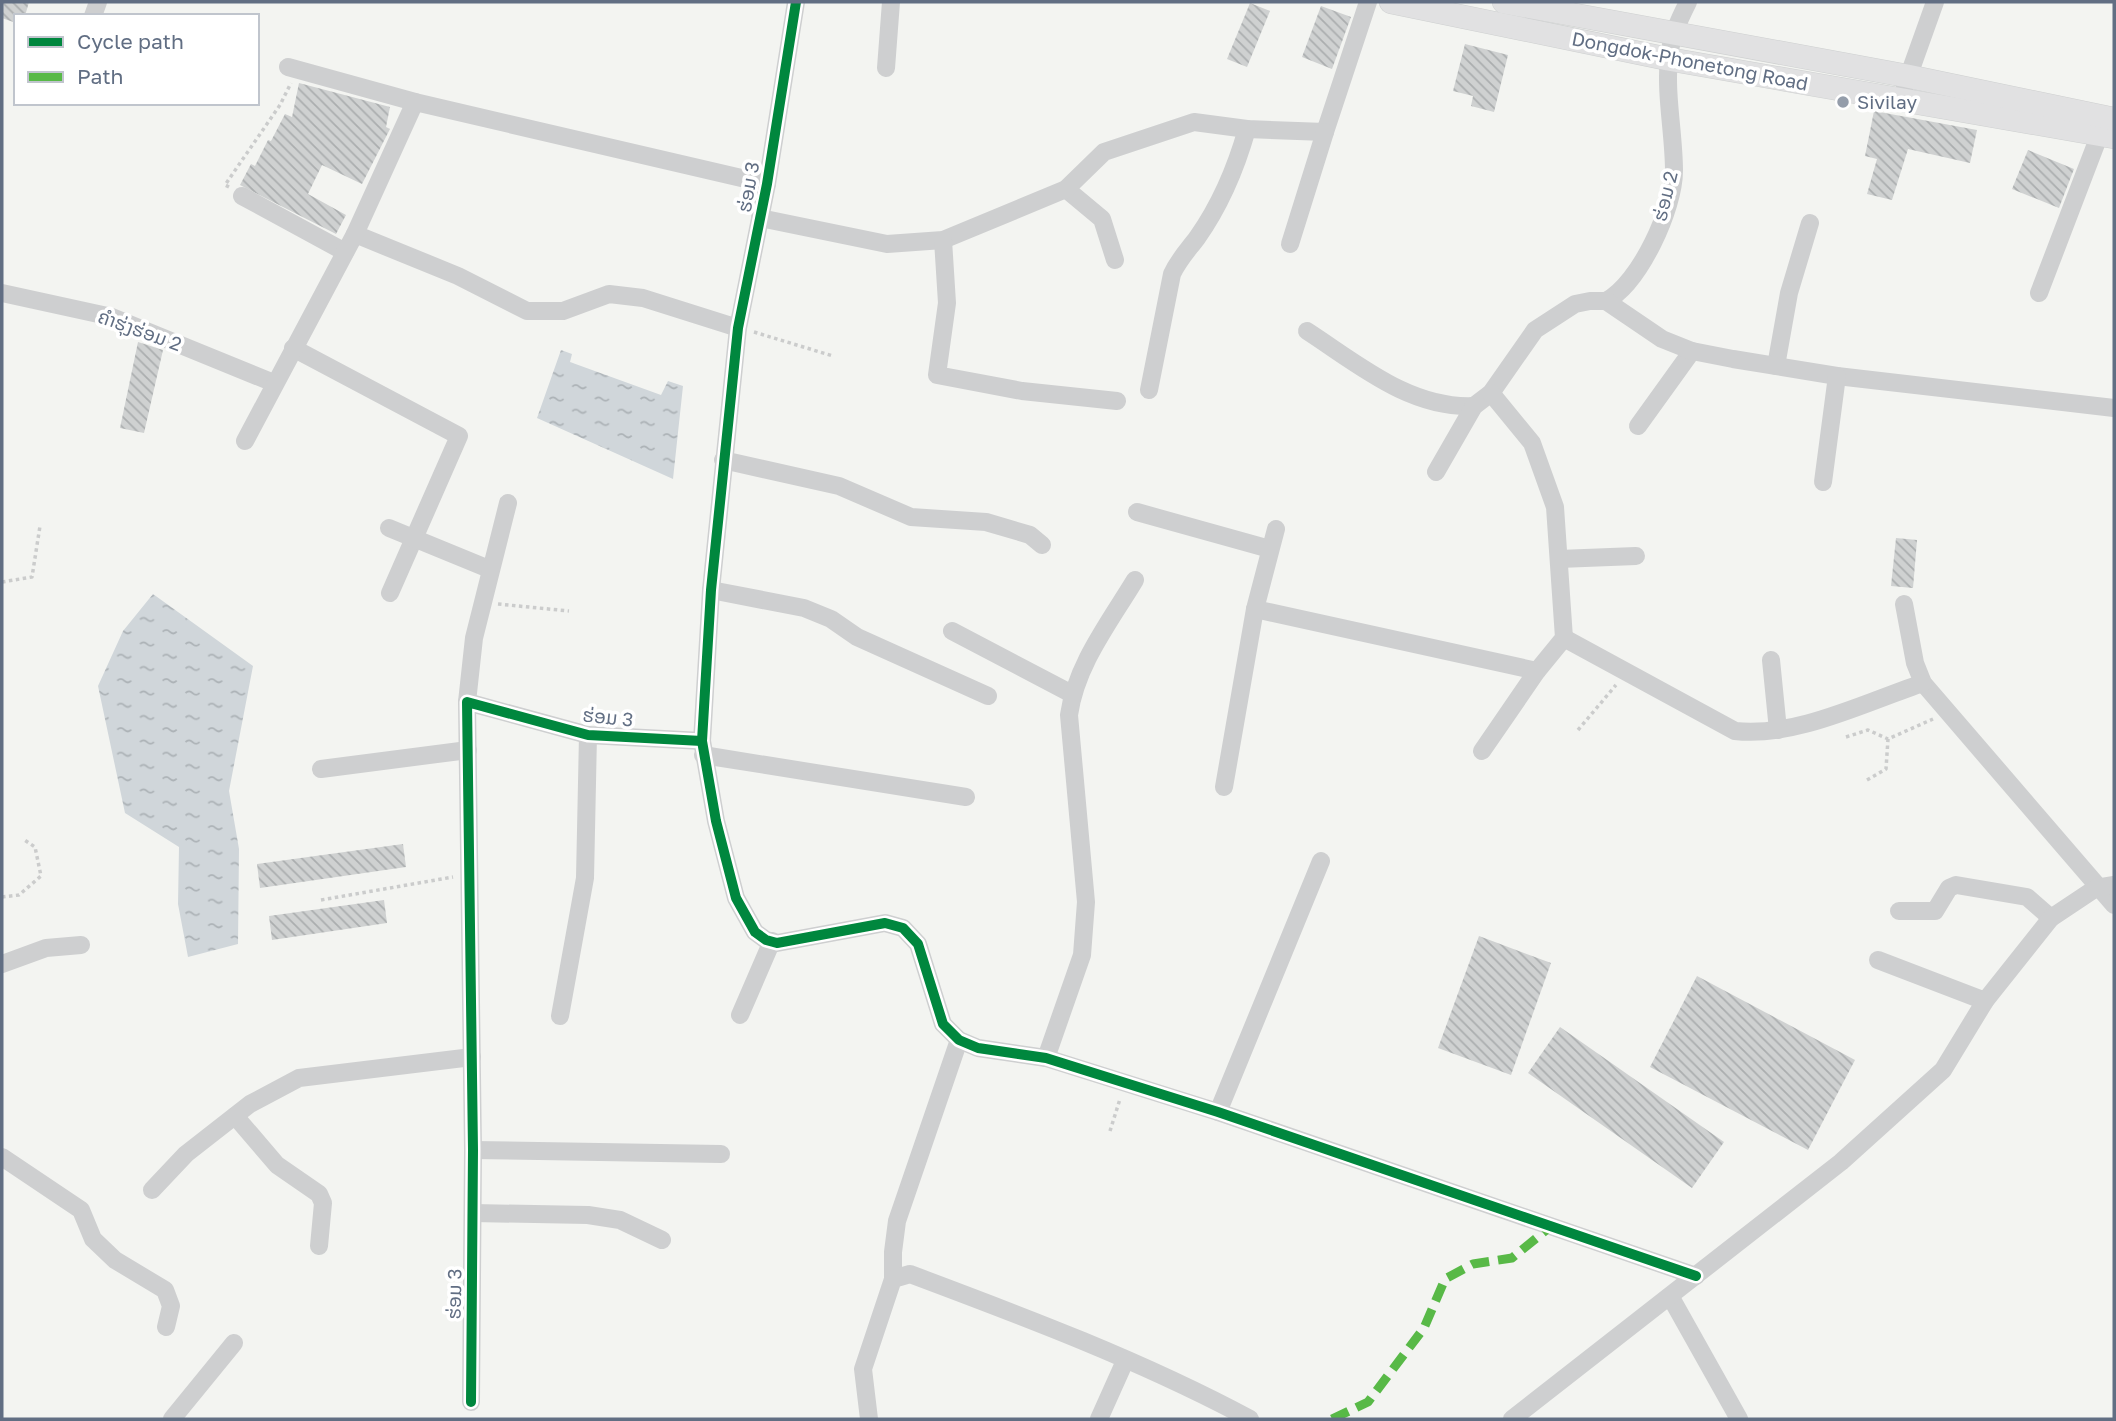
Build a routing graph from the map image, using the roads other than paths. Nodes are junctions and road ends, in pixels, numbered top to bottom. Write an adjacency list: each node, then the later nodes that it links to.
1 (796, 2): 18 (street, ຮ່ອມ 3)
2 (891, 2): 10 (street)
3 (1368, 2): 17 (street)
4 (1391, 2): 9 (main road, Dongdok-Phonetong Road)
5 (1504, 2): 8 (main road, Dongdok-Phonetong Road)
6 (1688, 2): 8 (street, ຮ່ອມ 2)
7 (1935, 2): 12 (street)
8 (1674, 32): 9 (street, ຮ່ອມ 2); 12 (main road, Dongdok-Phonetong Road)
9 (1668, 59): 13 (main road, Dongdok-Phonetong Road); 30 (street, ຮ່ອມ 2)
10 (886, 68)
11 (293, 69): 14 (street)
12 (1907, 76): 13 (street); 15 (main road, Dongdok-Phonetong Road)
13 (1903, 99): 15 (main road, Dongdok-Phonetong Road)
14 (415, 102): 18 (street); 23 (street)
15 (2108, 127): 29 (street)
16 (1247, 129): 17 (street); 19 (street); 38 (street)
17 (1325, 132): 25 (street)
18 (767, 184): 21 (street, ຮ່ອມ 3)
19 (1066, 189): 24 (street); 27 (street)
20 (242, 196): 26 (street)
21 (760, 218): 24 (street); 31 (street, ຮ່ອມ 3)
22 (1810, 223): 35 (street)
23 (355, 234): 26 (street); 31 (street)
24 (943, 240): 40 (street)
25 (1290, 244)
26 (345, 252): 33 (street)
27 (1115, 260)
28 (2, 293): 37 (street, ຄໍາຮຸ່ງຮ່ອມ 2)
29 (2039, 293)
30 (1606, 301): 34 (street); 39 (street)
31 (738, 328): 45 (street, ຮ່ອມ 3)
32 (1307, 331): 41 (street)
33 (293, 348): 37 (street); 52 (street)
34 (1692, 351): 35 (street); 43 (street)
35 (1776, 366): 36 (street)
36 (1837, 376): 42 (street); 47 (street)
37 (274, 383): 44 (street)
38 (1149, 390)
39 (1491, 393): 41 (street); 56 (street)
40 (1117, 401)
41 (1474, 406): 46 (street)
42 (2114, 408)
43 (1638, 426)
44 (245, 442)
45 (723, 460): 53 (street); 59 (street, ຮ່ອມ 3)
46 (1436, 472)
47 (1823, 482)
48 (508, 503): 57 (street)
49 (1137, 512): 54 (street)
50 (389, 528): 52 (street)
51 (1276, 529): 54 (street)
52 (416, 536): 57 (street); 60 (street)
53 (1042, 545)
54 (1270, 549): 62 (street)
55 (1636, 556): 56 (street)
56 (1559, 559): 64 (street)
57 (489, 569): 70 (street)
58 (1135, 580): 68 (street)
59 (712, 590): 69 (street); 73 (street, ຮ່ອມ 3)
60 (390, 593)
61 (1903, 604): 67 (street)
62 (1255, 609): 66 (street); 77 (street)
63 (952, 631): 68 (street)
64 (1564, 638): 66 (street); 71 (street)
65 (1771, 660): 71 (street)
66 (1536, 671): 75 (street)
67 (1923, 683): 71 (street); 80 (street)
68 (1072, 694): 93 (street)
69 (988, 696)
70 (467, 702): 72 (street, ຮ່ອມ 3); 74 (street, ຮ່ອມ 3)
71 (1778, 730)
72 (588, 735): 73 (street, ຮ່ອມ 3); 89 (street)
73 (702, 748): 78 (street); 84 (street)
74 (468, 750): 76 (street); 92 (street, ຮ່ອມ 3)
75 (1482, 751)
76 (321, 769)
77 (1224, 787)
78 (966, 797)
79 (1321, 861): 94 (street)
80 (2105, 886): 81 (street); 83 (street)
81 (2114, 905)
82 (1899, 911): 83 (street)
83 (2051, 918): 88 (street)
84 (772, 941): 90 (street); 91 (street)
85 (81, 945): 87 (street)
86 (1878, 961): 88 (street)
87 (2, 964)
88 (1985, 1001): 103 (street)
89 (560, 1016)
90 (740, 1016)
91 (959, 1040): 93 (street); 104 (street)
92 (472, 1057): 95 (street); 96 (street, ຮ່ອມ 3)
93 (1046, 1058): 94 (street)
94 (1218, 1112): 103 (street)
95 (235, 1116): 99 (street); 102 (street)
96 (473, 1150): 97 (street); 100 (street, ຮ່ອມ 3)
97 (721, 1154)
98 (2, 1157): 106 (street)
99 (152, 1190)
100 (473, 1213): 101 (street); 109 (street, ຮ່ອມ 3)
101 (662, 1240)
102 (319, 1246)
103 (1696, 1276): 105 (street)
104 (893, 1279): 108 (street); 111 (street)
105 (1670, 1296): 114 (street); 115 (street)
106 (166, 1327)
107 (234, 1343): 110 (street)
108 (1125, 1361): 112 (street); 113 (street)
109 (471, 1402)
110 (172, 1419)
111 (869, 1419)
112 (1100, 1419)
113 (1250, 1419)
114 (1512, 1419)
115 (1739, 1419)

